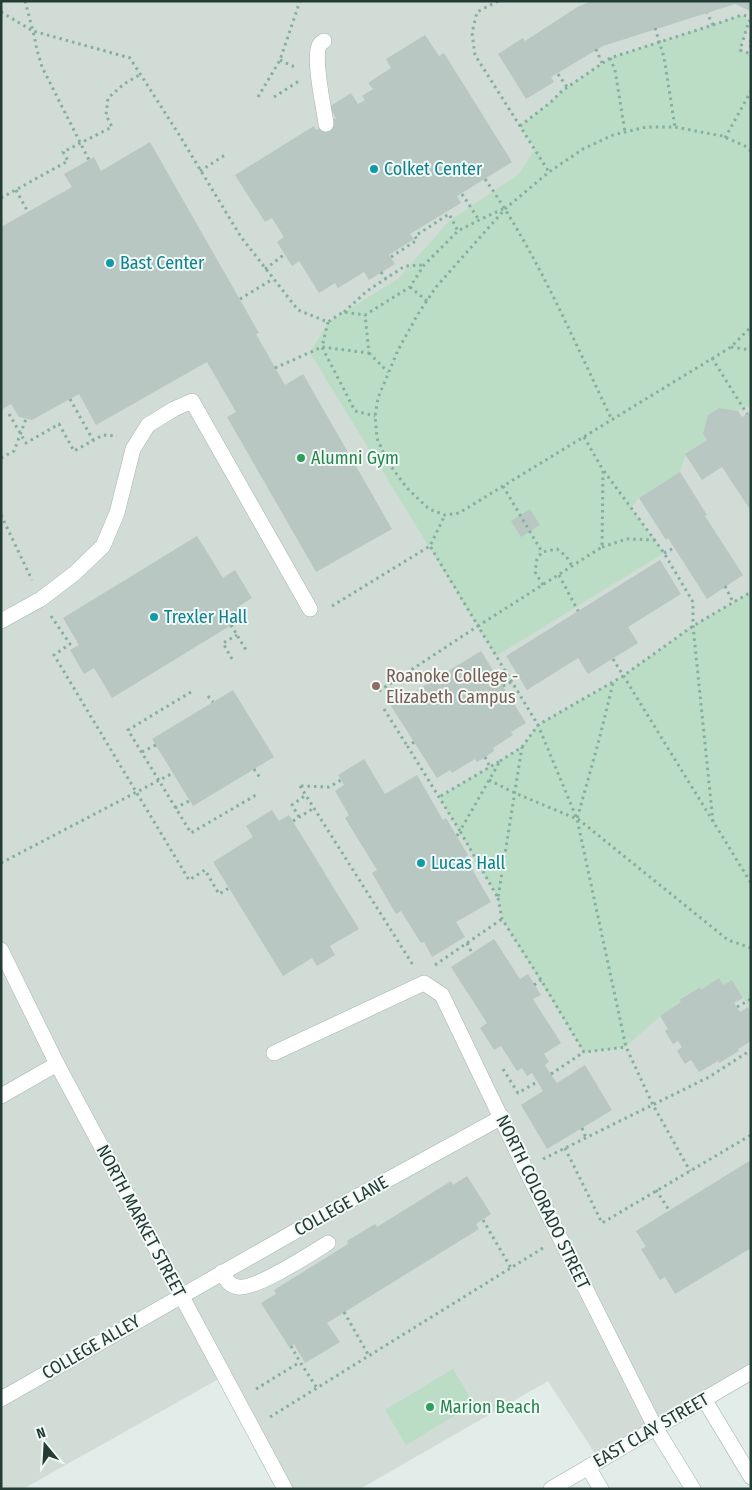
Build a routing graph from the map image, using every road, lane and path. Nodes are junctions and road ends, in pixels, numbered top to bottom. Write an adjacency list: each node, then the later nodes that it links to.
1 (25, 1): 10 (path)
2 (300, 1): 24 (path)
3 (498, 1): 27 (path)
4 (1, 12): 10 (path)
5 (707, 13): 8 (path)
6 (751, 17): 8 (path)
7 (751, 22): 16 (path)
8 (713, 25): 13 (path)
9 (656, 28): 13 (path)
10 (34, 31): 19 (path); 31 (path)
11 (751, 40): 14 (path)
12 (324, 41): 26 (street)
13 (659, 42): 17 (path); 28 (path)
14 (751, 46)
15 (596, 49): 18 (path)
16 (751, 54)
17 (610, 58): 18 (path); 29 (path)
18 (602, 62): 21 (path)
19 (140, 74): 31 (path); 35 (path)
20 (558, 74): 21 (path)
21 (567, 88): 27 (path)
22 (287, 89): 25 (path)
23 (751, 91): 30 (path)
24 (258, 97)
25 (274, 97)
26 (326, 124)
27 (520, 126): 36 (path)
28 (675, 128): 29 (path); 30 (path)
29 (626, 132): 36 (path)
30 (725, 138): 32 (path)
31 (81, 143): 34 (path); 38 (path)
32 (751, 151)
33 (225, 155): 35 (path)
34 (89, 160)
35 (200, 171): 48 (path)
36 (549, 172): 41 (path)
37 (485, 179): 41 (path)
38 (16, 190): 40 (path); 42 (path)
39 (462, 194): 43 (path)
40 (1, 198)
41 (506, 208): 43 (path); 54 (path); 71 (path)
42 (28, 212)
43 (479, 220): 44 (path)
44 (458, 231): 46 (path); 47 (path)
45 (285, 254): 48 (path)
46 (391, 258)
47 (424, 265): 51 (path); 52 (path)
48 (265, 268): 50 (path)
49 (381, 272): 51 (path)
50 (274, 279): 53 (path); 57 (path)
51 (386, 279): 55 (path)
52 (410, 286): 54 (path); 56 (path)
53 (240, 299)
54 (427, 301): 65 (path)
55 (343, 312): 56 (path); 57 (path)
56 (365, 315): 62 (path)
57 (328, 322): 60 (path)
58 (751, 327): 59 (path)
59 (731, 346): 61 (path); 63 (path)
60 (322, 347): 62 (path); 64 (path); 69 (path)
61 (751, 350)
62 (369, 353): 65 (path)
63 (712, 358): 68 (path); 71 (path)
64 (275, 368)
65 (389, 372): 69 (path)
66 (70, 399): 75 (path)
67 (9, 414): 72 (path)
68 (747, 414)
69 (375, 416): 80 (path)
70 (26, 419): 72 (path)
71 (612, 420): 74 (path)
72 (20, 434): 75 (path); 76 (path)
73 (98, 437): 75 (path)
74 (584, 438): 77 (path); 78 (path)
75 (93, 440)
76 (1, 458)
77 (603, 470): 81 (path); 83 (path)
78 (503, 486): 80 (path); 85 (path)
79 (1, 515): 92 (path)
80 (445, 515): 82 (path)
81 (655, 540): 83 (path); 86 (path)
82 (430, 546): 94 (path); 99 (path)
83 (602, 547): 87 (path)
84 (674, 548): 86 (path)
85 (542, 552): 87 (path); 89 (path)
86 (664, 553): 100 (path)
87 (572, 566): 88 (path)
88 (559, 575): 89 (path); 96 (path)
89 (543, 584): 99 (path)
90 (725, 586): 93 (path)
91 (751, 592): 93 (path)
92 (41, 600): 95 (street); 97 (street); 129 (path)
93 (733, 602): 100 (path)
94 (332, 606)
95 (310, 609)
96 (578, 611)
97 (1, 621)
98 (231, 625): 101 (path)
99 (478, 626): 106 (path); 109 (path)
100 (693, 626): 105 (path); 140 (path)
101 (237, 635): 102 (path); 103 (path)
102 (246, 650)
103 (232, 659)
104 (613, 659): 105 (path)
105 (623, 676): 107 (path); 140 (path)
106 (511, 682): 108 (path); 114 (path)
107 (613, 682): 114 (path); 138 (path)
108 (503, 686)
109 (379, 690)
110 (191, 692): 119 (path)
111 (208, 696): 112 (path)
112 (213, 702)
113 (384, 709): 117 (path)
114 (538, 725): 118 (path); 138 (path)
115 (414, 742): 117 (path)
116 (156, 745): 119 (path)
117 (408, 747): 133 (path)
118 (522, 747): 121 (path); 130 (path)
119 (142, 752): 128 (path)
120 (485, 757): 122 (path)
121 (500, 762): 122 (path); 127 (path)
122 (490, 767): 133 (path)
123 (254, 769): 125 (path)
124 (173, 773): 128 (path)
125 (261, 779)
126 (341, 780): 132 (path)
127 (489, 780): 130 (path); 141 (path)
128 (159, 781): 129 (path); 135 (path)
129 (136, 793): 143 (path); 145 (path)
130 (515, 793): 138 (path); 146 (path)
131 (256, 794): 135 (path)
132 (306, 796): 136 (path); 137 (path)
133 (440, 797): 141 (path)
134 (189, 801): 135 (path)
135 (176, 808)
136 (314, 808): 137 (path); 154 (path)
137 (299, 817): 139 (path)
138 (577, 819): 149 (path); 158 (path)
139 (293, 821)
140 (713, 822): 144 (path)
141 (460, 831): 142 (path); 146 (path)
142 (457, 836)
143 (1, 863)
144 (751, 883)
145 (229, 888)
146 (498, 898): 147 (path)
147 (502, 919): 148 (path); 153 (path)
148 (467, 943): 151 (path); 152 (path)
149 (751, 948)
150 (1, 950): 162 (street, NORTH MARKET STREET)
151 (453, 952)
152 (472, 953)
153 (541, 980): 155 (path); 160 (path)
154 (424, 983): 161 (street); 168 (street, NORTH COLORADO STREET)
155 (534, 985)
156 (751, 999): 157 (path)
157 (737, 1007)
158 (626, 1047): 160 (path); 167 (path)
159 (751, 1050): 167 (path)
160 (584, 1052): 164 (path)
161 (274, 1054)
162 (57, 1064): 166 (street); 182 (street, NORTH MARKET STREET)
163 (502, 1066): 165 (path)
164 (551, 1074)
165 (537, 1082)
166 (1, 1096)
167 (653, 1105): 171 (path); 174 (path)
168 (502, 1117): 173 (street, NORTH COLORADO STREET); 181 (street, COLLEGE LANE)
169 (582, 1128): 171 (path)
170 (751, 1135): 174 (path)
171 (586, 1138): 172 (path)
172 (566, 1148): 173 (path); 175 (path)
173 (526, 1168): 178 (street, NORTH COLORADO STREET)
174 (690, 1171): 175 (path)
175 (656, 1190): 176 (path)
176 (669, 1210)
177 (483, 1220): 180 (path)
178 (560, 1237): 180 (path); 192 (street, NORTH COLORADO STREET)
179 (328, 1243): 181 (street)
180 (511, 1268): 185 (path)
181 (222, 1272): 182 (street, COLLEGE LANE)
182 (181, 1296): 189 (street, COLLEGE ALLEY); 191 (street, NORTH MARKET STREET)
183 (344, 1312): 185 (path)
184 (291, 1346): 186 (path)
185 (369, 1356): 188 (path)
186 (300, 1362): 188 (path); 191 (path)
187 (751, 1372): 190 (street, EAST CLAY STREET)
188 (317, 1388): 193 (path)
189 (1, 1399)
190 (704, 1399): 192 (street, EAST CLAY STREET); 195 (street)
191 (238, 1401): 193 (street, NORTH MARKET STREET)
192 (655, 1427): 194 (street, EAST CLAY STREET); 199 (street, NORTH COLORADO STREET)
193 (253, 1428): 196 (street, NORTH MARKET STREET)
194 (588, 1467): 197 (street, EAST CLAY STREET); 198 (street)
195 (751, 1477)
196 (285, 1489)
197 (551, 1489)
198 (601, 1489)
199 (693, 1489)

